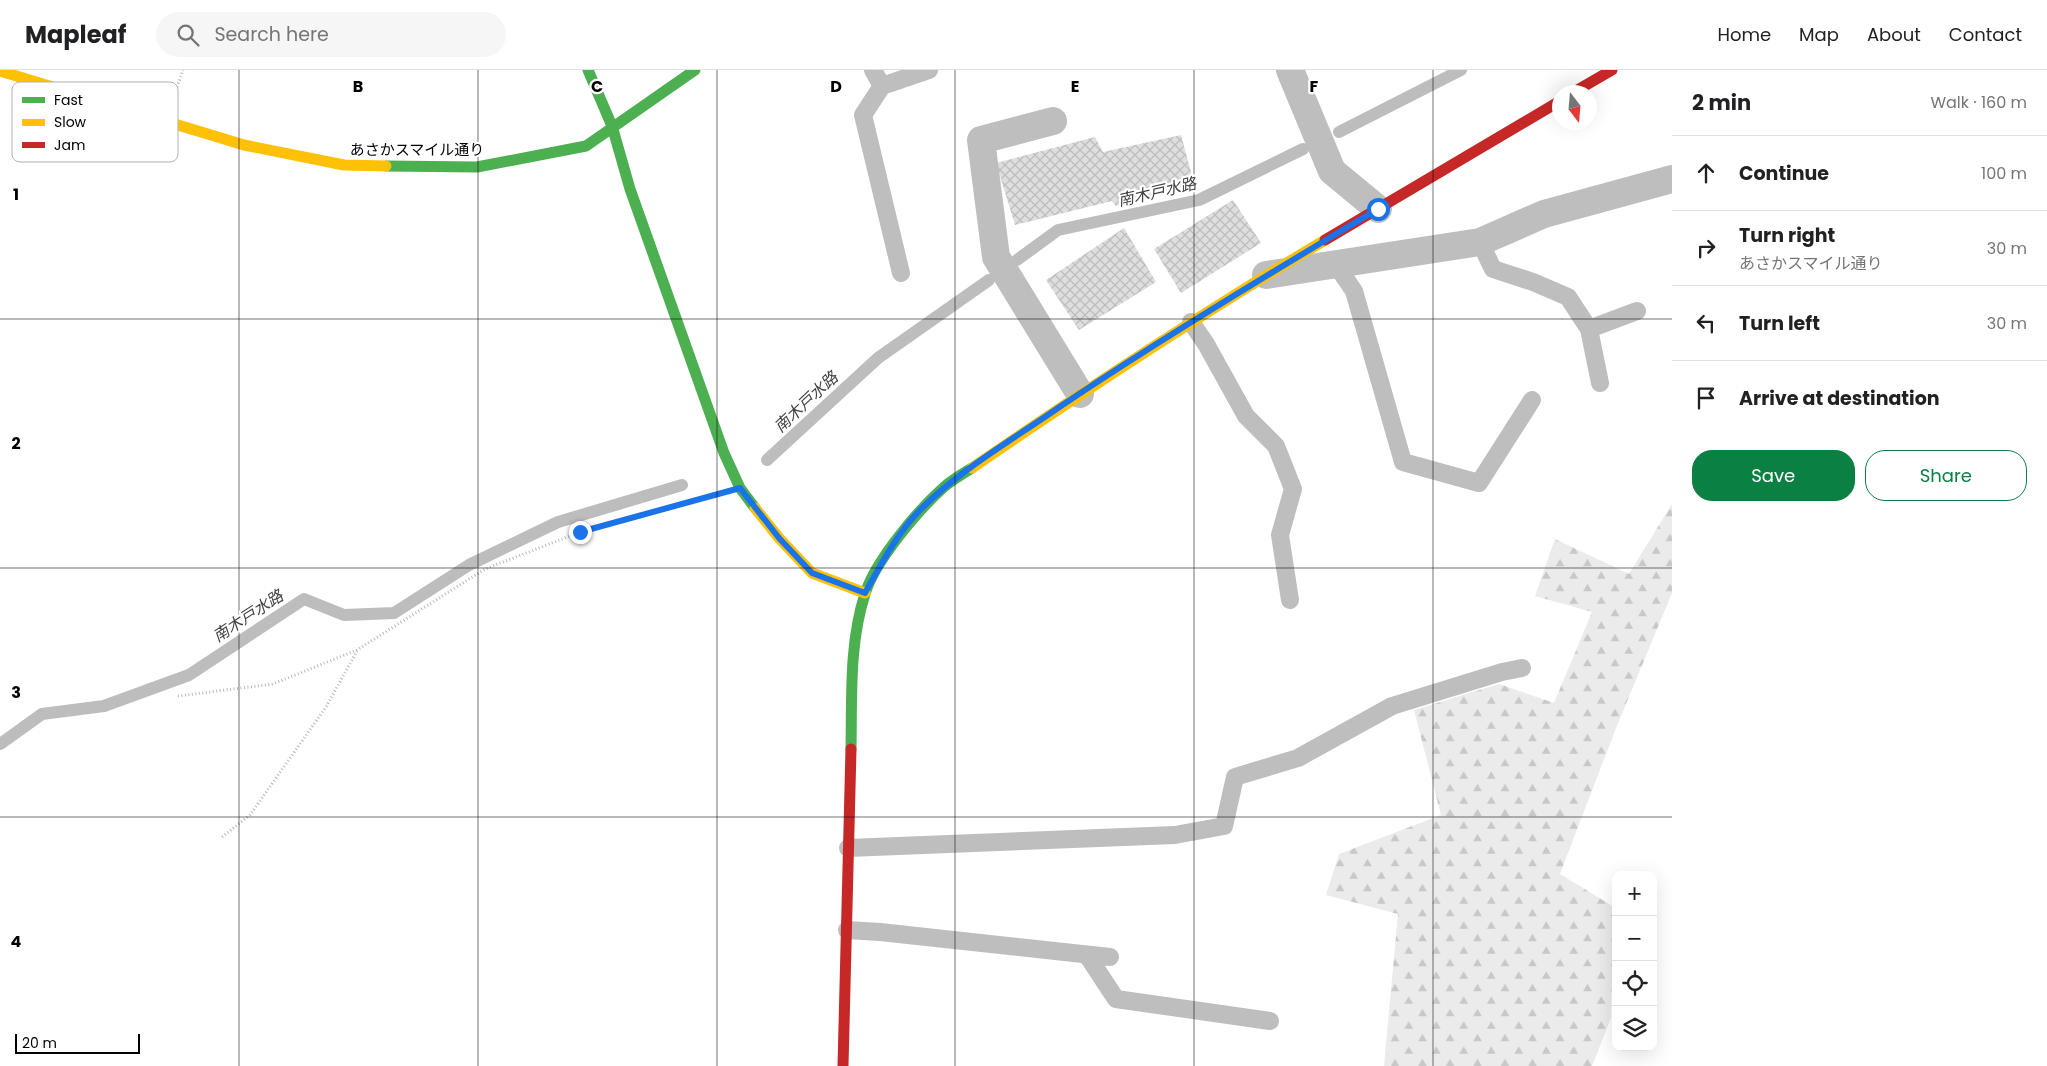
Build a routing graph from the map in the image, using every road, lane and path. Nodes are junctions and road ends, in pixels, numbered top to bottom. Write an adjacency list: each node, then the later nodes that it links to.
1 (588, 70): 14 (street)
2 (695, 70): 14 (street, あさかスマイル通り)
3 (873, 70): 10 (lane)
4 (929, 70): 10 (lane)
5 (1290, 70): 16 (street)
6 (1612, 70): 9 (street)
7 (0, 71): 8 (street, あさかスマイル通り)
8 (36, 82)
9 (1586, 85)
10 (882, 86): 19 (lane)
11 (1552, 106): 16 (street)
12 (1053, 121): 25 (street)
13 (178, 125): 14 (street, あさかスマイル通り)
14 (612, 126): 27 (street)
15 (1672, 178): 17 (street)
16 (1378, 209): 20 (street)
17 (1480, 242): 18 (street); 23 (lane)
18 (1336, 265): 20 (street); 26 (lane)
19 (901, 274)
20 (1266, 275): 22 (street)
21 (1637, 311): 23 (lane)
22 (1191, 322): 25 (street); 29 (lane)
23 (1589, 329): 24 (lane)
24 (1600, 383)
25 (1080, 394): 28 (street)
26 (1532, 400)
27 (740, 488): 28 (street); 30 (path)
28 (865, 593): 34 (street)
29 (1290, 600)
30 (357, 650): 32 (path); 33 (path)
31 (1522, 668): 34 (lane)
32 (178, 696)
33 (222, 838)
34 (848, 848): 35 (street)
35 (847, 930): 36 (lane); 39 (street)
36 (1087, 954): 37 (lane); 38 (lane)
37 (1110, 957)
38 (1270, 1021)
39 (843, 1066)

